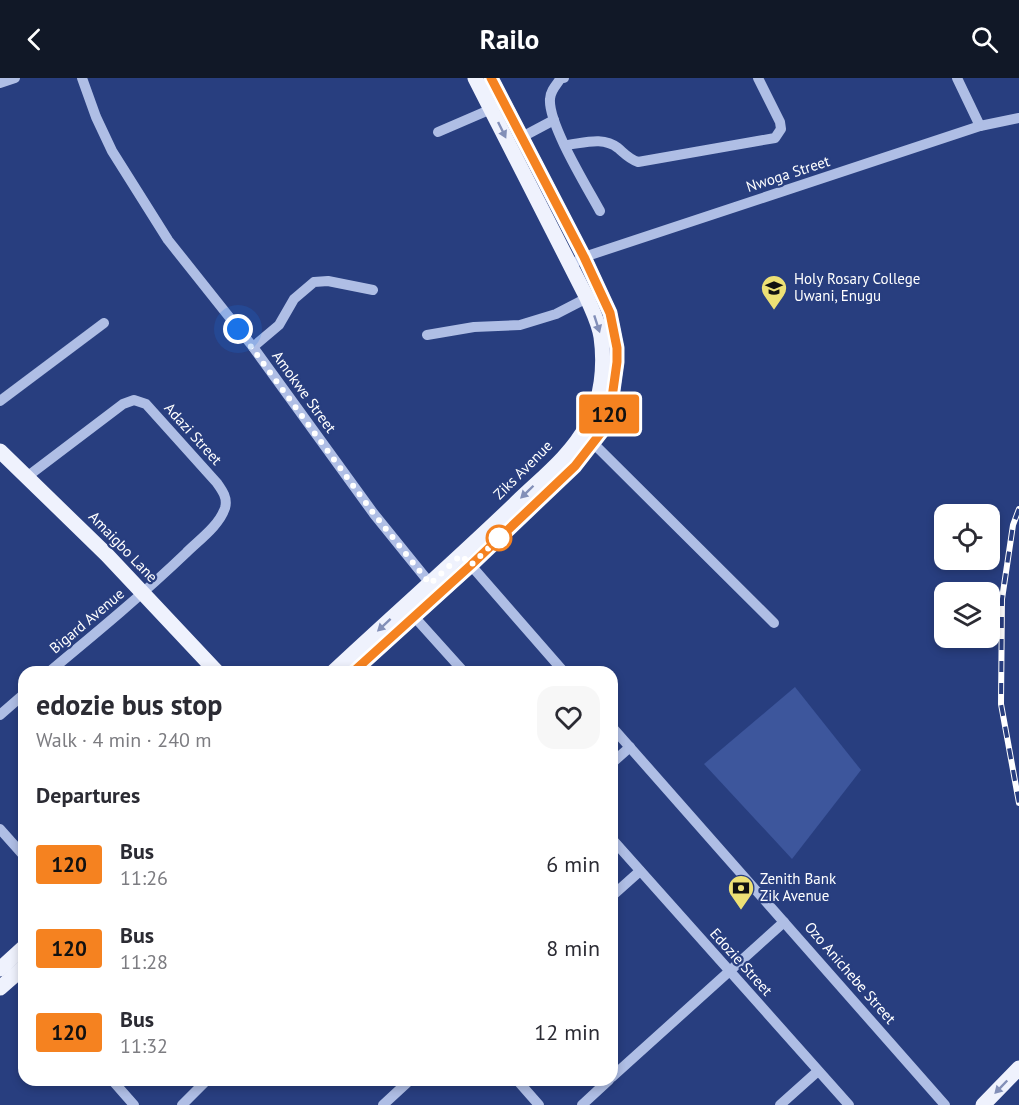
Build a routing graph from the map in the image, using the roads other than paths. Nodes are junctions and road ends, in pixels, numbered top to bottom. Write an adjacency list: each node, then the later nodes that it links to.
1 (15, 78): 8 (street)
2 (82, 78): 23 (street, Amokwe Street)
3 (475, 78): 9 (main road, Ziks Avenue)
4 (491, 78): 9 (main road, Ziks Avenue)
5 (562, 78): 11 (street)
6 (758, 78): 15 (street)
7 (957, 78): 12 (street)
8 (0, 83)
9 (498, 106): 13 (street); 14 (main road, Ziks Avenue); 18 (main road, Ziks Avenue, one-way to 18)
10 (1019, 118): 12 (street, Nwoga Street)
11 (554, 120): 14 (street); 15 (street)
12 (980, 126): 17 (street, Nwoga Street)
13 (438, 132)
14 (522, 137): 17 (main road, Ziks Avenue)
15 (566, 145): 16 (street)
16 (600, 211)
17 (584, 257): 18 (street, Nwoga Street); 25 (main road, Ziks Avenue)
18 (569, 266): 20 (main road, Ziks Avenue)
19 (373, 291): 23 (street)
20 (587, 298): 22 (street); 28 (main road, Ziks Avenue, one-way to 28)
21 (104, 323): 24 (street)
22 (427, 335)
23 (253, 347): 29 (street, Amokwe Street)
24 (0, 401)
25 (594, 444): 28 (main road, Ziks Avenue); 32 (street)
26 (0, 451): 27 (main road, Amaigbo Lane)
27 (28, 476): 30 (main road, Amaigbo Lane); 30 (street, Adazi Street)
28 (466, 560): 29 (main road, Ziks Avenue); 38 (street)
29 (435, 589): 31 (main road, Ziks Avenue)
30 (144, 594): 33 (street, Bigard Avenue); 34 (main road, Amaigbo Lane)
31 (409, 611): 35 (main road, Ziks Avenue, one-way to 35); 36 (main road, Ziks Avenue); 37 (street)
32 (774, 623)
33 (56, 666)
34 (211, 666)
35 (340, 666)
36 (359, 666)
37 (459, 666)
38 (559, 666)
39 (18, 699): 40 (street)
40 (0, 715)
41 (618, 734): 42 (street, Ozo Anichebe Street)
42 (630, 747): 43 (street); 49 (street, Ozo Anichebe Street)
43 (618, 758)
44 (0, 829): 46 (street)
45 (618, 847): 47 (street, Edozie Street)
46 (18, 849)
47 (640, 871): 48 (street); 51 (street, Edozie Street)
48 (618, 891)
49 (784, 922): 51 (street); 68 (street, Ozo Anichebe Street)
50 (15, 970): 52 (main road)
51 (730, 972): 54 (street, Edozie Street); 55 (street)
52 (0, 988)
53 (1019, 1068): 69 (main road, one-way to 69)
54 (818, 1071): 66 (street); 67 (street, Edozie Street)
55 (618, 1072)
56 (117, 1086): 61 (street)
57 (201, 1086): 62 (street)
58 (404, 1086): 63 (street)
59 (522, 1086): 64 (street)
60 (602, 1086): 65 (street)
61 (134, 1105)
62 (182, 1105)
63 (383, 1105)
64 (539, 1105)
65 (582, 1105)
66 (780, 1105)
67 (849, 1105)
68 (945, 1105)
69 (983, 1105)

